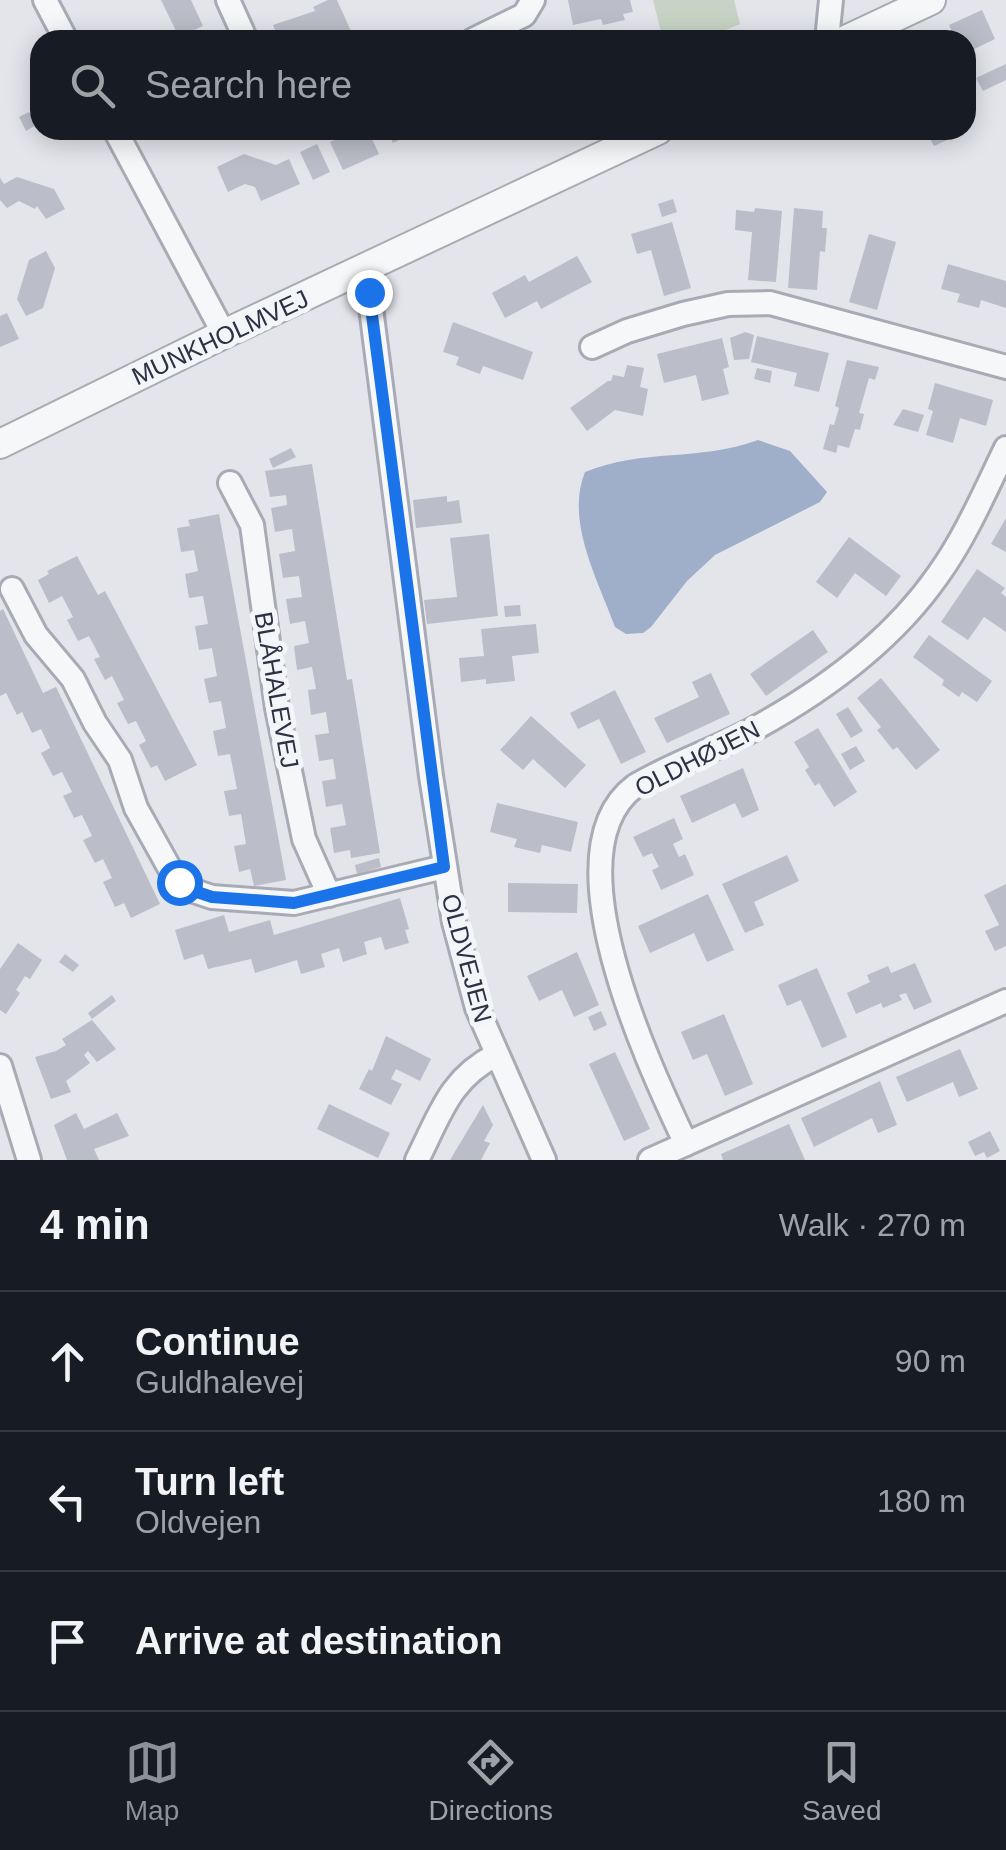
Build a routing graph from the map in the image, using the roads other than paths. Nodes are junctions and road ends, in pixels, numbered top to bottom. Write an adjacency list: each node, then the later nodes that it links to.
1 (45, 0): 6 (street)
2 (228, 0): 7 (street)
3 (533, 0): 8 (street)
4 (831, 0): 9 (street)
5 (930, 0): 10 (street)
6 (61, 30)
7 (242, 30)
8 (493, 30)
9 (828, 30)
10 (867, 30)
11 (120, 140): 14 (street)
12 (637, 140): 13 (street, MUNKHOLMVEJ)
13 (366, 269): 14 (street, MUNKHOLMVEJ); 21 (street, OLDVEJEN)
14 (224, 334): 17 (street, MUNKHOLMVEJ)
15 (592, 347): 16 (street)
16 (1006, 367)
17 (0, 444)
18 (1006, 448): 26 (street, OLDHØJEN)
19 (229, 484): 22 (street, BLÅHALEVEJ)
20 (13, 589): 22 (street)
21 (444, 867): 22 (street); 24 (street, OLDVEJEN)
22 (330, 896)
23 (1006, 1001): 26 (street)
24 (496, 1055): 28 (street); 29 (street, OLDVEJEN)
25 (0, 1066): 27 (street)
26 (686, 1144): 30 (street)
27 (29, 1160)
28 (417, 1160)
29 (544, 1160)
30 (650, 1160)

